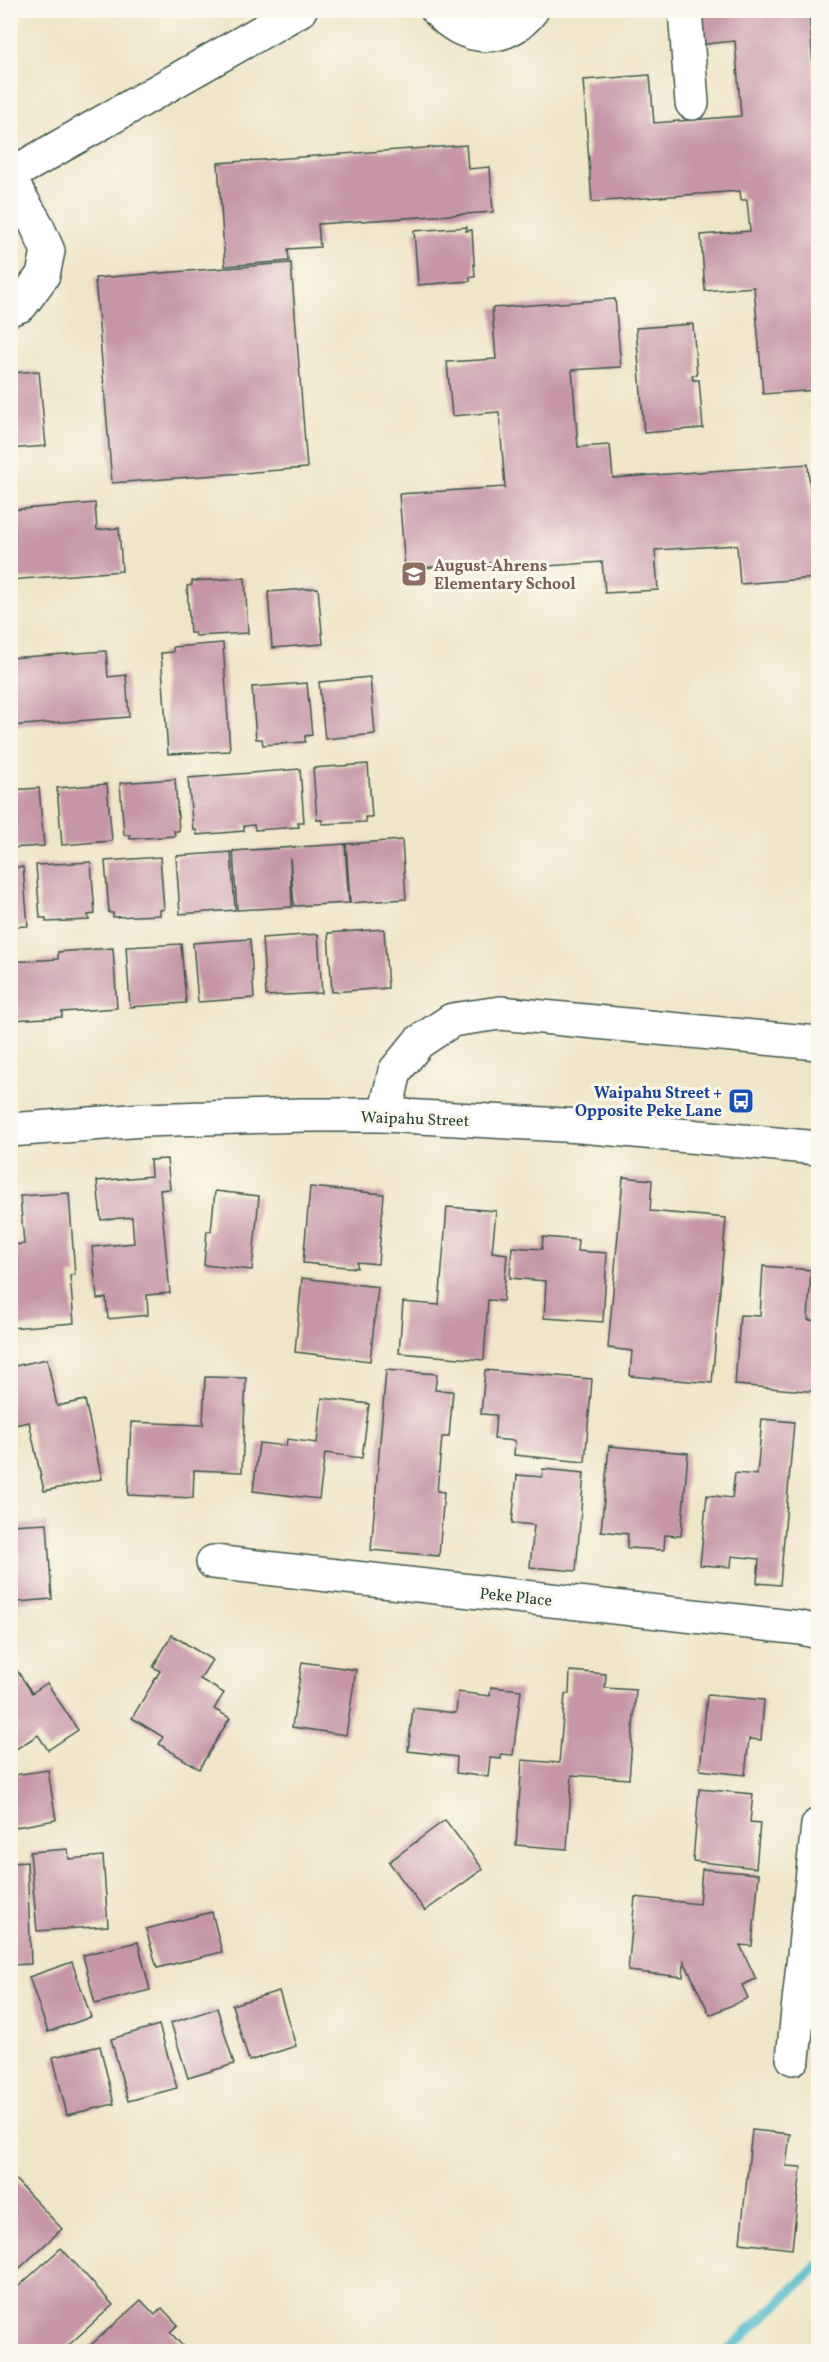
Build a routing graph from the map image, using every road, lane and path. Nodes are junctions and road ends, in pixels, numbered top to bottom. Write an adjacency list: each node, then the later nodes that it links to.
1 (300, 10): 6 (street)
2 (437, 10): 3 (street)
3 (532, 10)
4 (685, 10): 5 (street)
5 (692, 103)
6 (10, 175)
7 (10, 180): 8 (street)
8 (10, 309)
9 (819, 1043): 10 (street)
10 (385, 1115): 11 (street, Waipahu Street); 12 (street, Waipahu Street)
11 (10, 1130)
12 (819, 1148)
13 (213, 1562): 14 (street, Peke Place)
14 (819, 1632)
15 (819, 1825): 16 (street)
16 (793, 2058)

